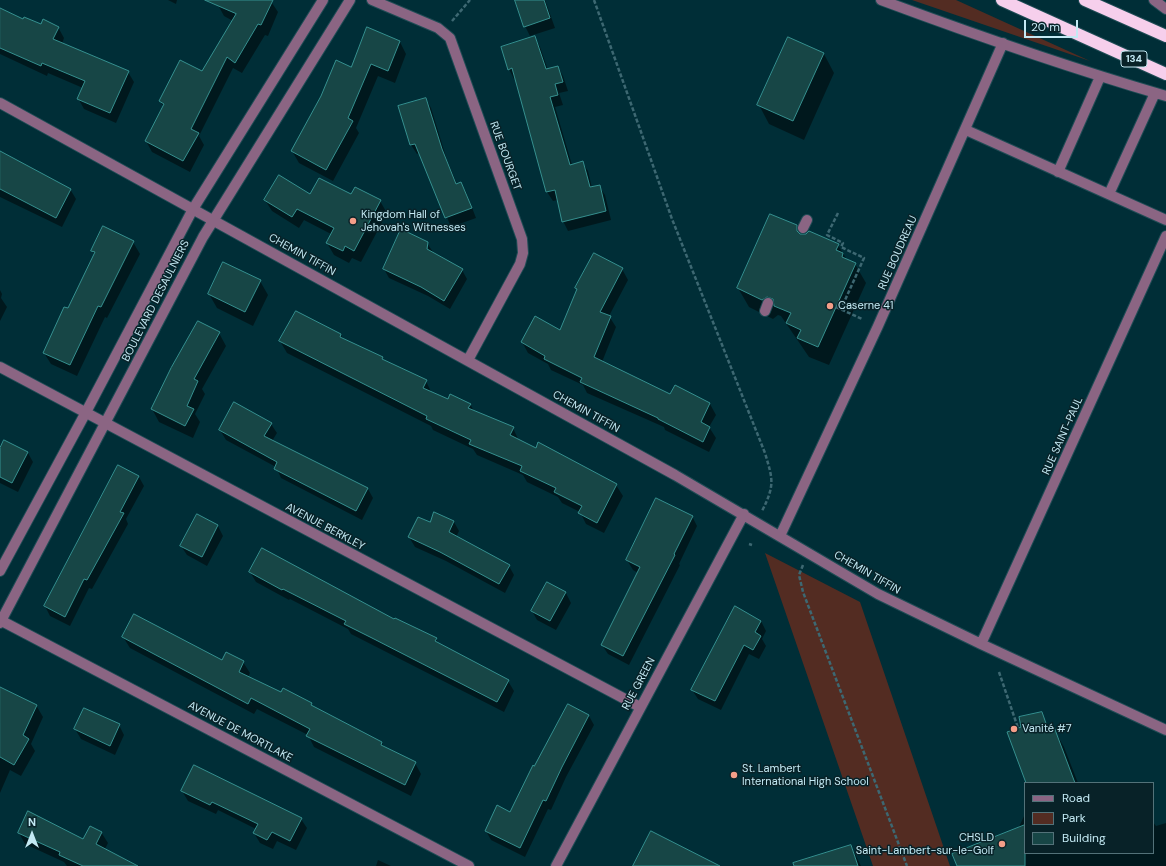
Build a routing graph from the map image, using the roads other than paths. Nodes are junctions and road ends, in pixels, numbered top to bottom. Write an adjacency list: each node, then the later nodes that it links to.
1 (323, 0): 19 (street, BOULEVARD DESAULNIERS)
2 (350, 0): 20 (street, BOULEVARD DESAULNIERS)
3 (372, 0): 23 (street, RUE BOURGET)
4 (881, 0): 10 (street)
5 (1002, 0): 11 (highway, 134)
6 (1085, 0): 9 (highway)
7 (1154, 0): 8 (street)
8 (1166, 9)
9 (1166, 36)
10 (1003, 44): 12 (street); 16 (street, RUE BOUDREAU)
11 (1166, 74)
12 (1100, 77): 13 (street); 17 (street)
13 (1155, 93): 14 (street); 18 (street)
14 (1166, 96)
15 (0, 103): 19 (street, CHEMIN TIFFIN)
16 (966, 130): 17 (street); 28 (street, RUE BOUDREAU)
17 (1058, 172): 18 (street)
18 (1109, 194): 21 (street)
19 (193, 209): 20 (street, CHEMIN TIFFIN); 25 (street, BOULEVARD DESAULNIERS)
20 (213, 220): 23 (street, CHEMIN TIFFIN); 26 (street, BOULEVARD DESAULNIERS)
21 (1166, 220)
22 (1166, 236): 31 (street, RUE SAINT-PAUL)
23 (468, 360): 27 (street, CHEMIN TIFFIN)
24 (0, 367): 25 (street, AVENUE BERKLEY)
25 (86, 414): 26 (street, AVENUE BERKLEY); 29 (street, BOULEVARD DESAULNIERS)
26 (105, 425): 30 (street, BOULEVARD DESAULNIERS); 32 (street, AVENUE BERKLEY)
27 (744, 514): 28 (street, CHEMIN TIFFIN); 32 (street, RUE GREEN)
28 (780, 536): 31 (street, CHEMIN TIFFIN)
29 (0, 571)
30 (0, 621): 34 (street, AVENUE DE MORTLAKE)
31 (981, 644): 33 (street, CHEMIN TIFFIN)
32 (640, 707): 35 (street, RUE GREEN)
33 (1166, 730)
34 (469, 866)
35 (556, 866)

